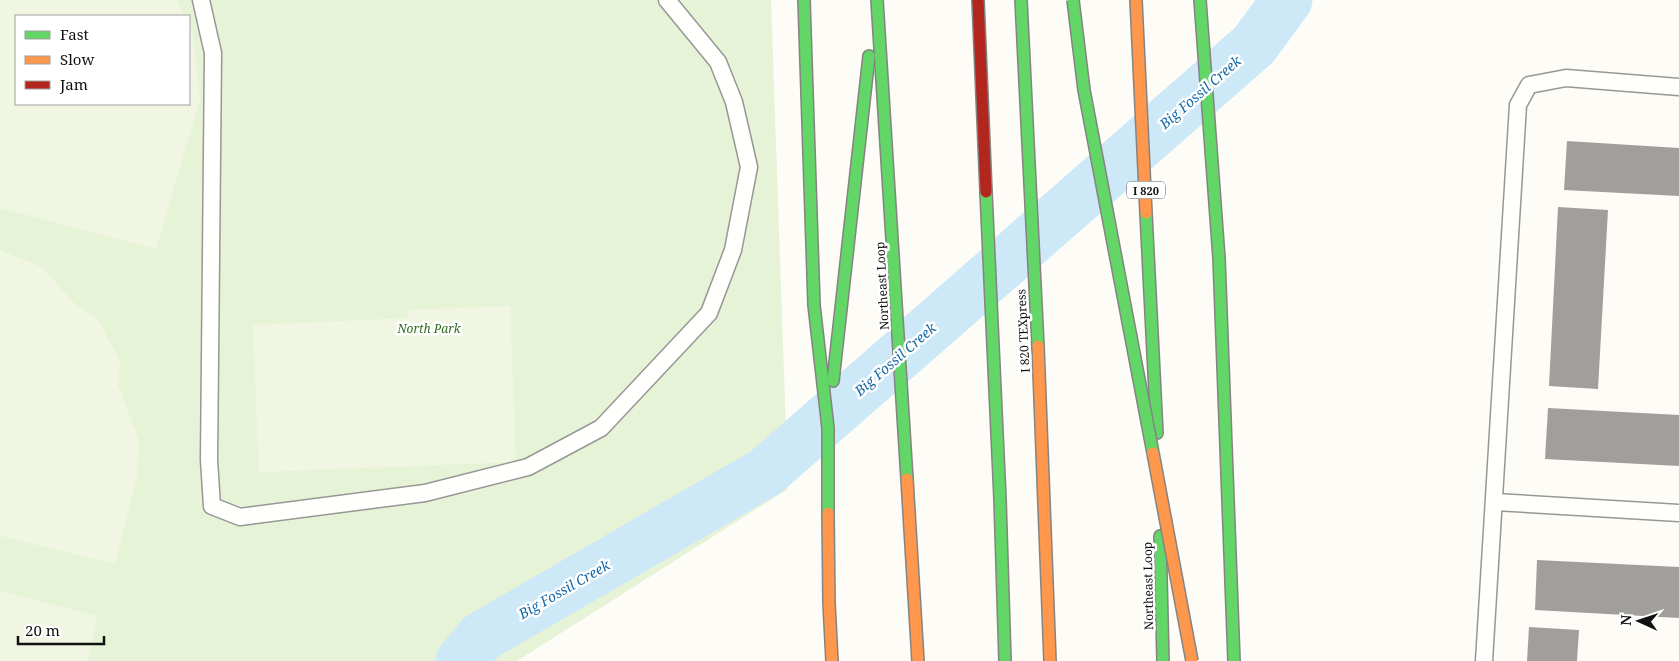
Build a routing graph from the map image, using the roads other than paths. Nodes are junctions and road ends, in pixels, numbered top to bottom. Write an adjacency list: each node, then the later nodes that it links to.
1 (201, 0): 2 (lane)
2 (667, 0)
3 (804, 0): 11 (highway)
4 (877, 0): 11 (highway); 15 (highway, Northeast Loop)
5 (978, 0): 16 (highway)
6 (1021, 0): 17 (highway, I 820 TEXpress)
7 (1073, 0): 19 (highway, bridge)
8 (1136, 0): 18 (highway, Northeast Loop / I 820)
9 (1200, 0): 20 (highway)
10 (1679, 87): 12 (lane)
11 (828, 428): 14 (highway)
12 (1495, 502): 13 (lane); 21 (lane)
13 (1679, 513)
14 (832, 661)
15 (918, 661)
16 (1005, 661)
17 (1050, 661)
18 (1162, 661)
19 (1192, 661)
20 (1234, 661)
21 (1484, 661)

